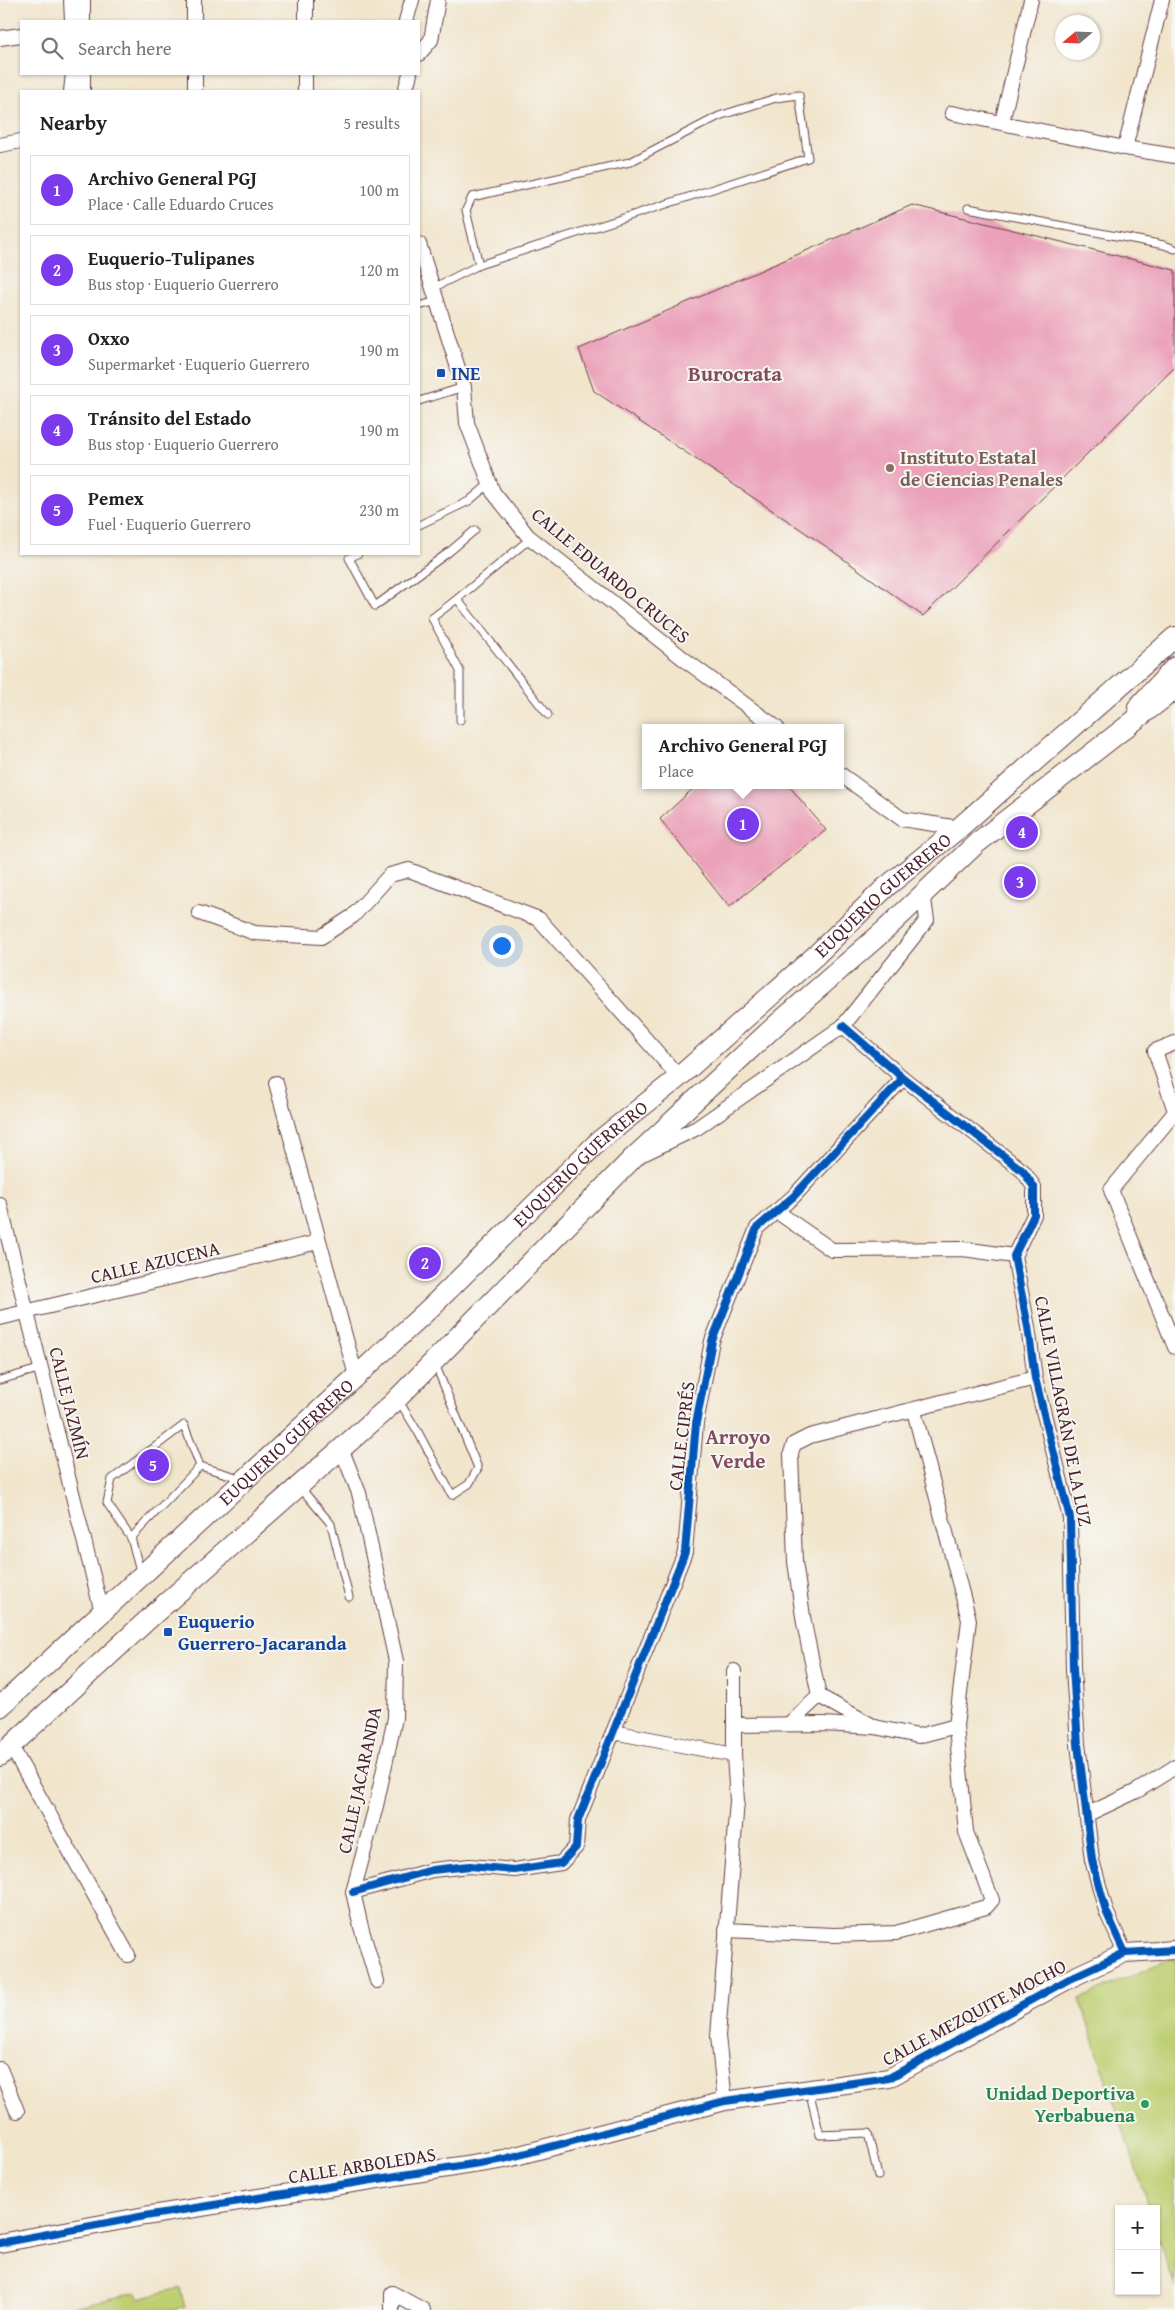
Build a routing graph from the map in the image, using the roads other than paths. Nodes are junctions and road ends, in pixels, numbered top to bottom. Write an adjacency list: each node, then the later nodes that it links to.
1 (71, 0): 9 (street)
2 (82, 0): 10 (street)
3 (194, 0): 11 (street)
4 (306, 0): 12 (street)
5 (412, 0): 13 (street)
6 (438, 0): 16 (street)
7 (1031, 0): 28 (street)
8 (1162, 0): 31 (street)
9 (72, 20)
10 (83, 20)
11 (194, 20)
12 (306, 20)
13 (406, 20)
14 (20, 35): 15 (street)
15 (0, 38)
16 (420, 53)
17 (73, 75): 22 (street)
18 (83, 75): 23 (street)
19 (195, 75): 24 (street)
20 (305, 75): 25 (street)
21 (410, 75): 26 (street)
22 (71, 90)
23 (83, 90)
24 (195, 90)
25 (305, 90)
26 (405, 90)
27 (952, 113): 28 (street)
28 (1002, 122): 31 (street)
29 (20, 141): 30 (street)
30 (0, 145)
31 (1125, 148): 32 (street)
32 (1175, 156)
33 (968, 208): 35 (lane)
34 (420, 247): 37 (street, CALLE EDUARDO CRUCES)
35 (1175, 250)
36 (479, 265): 36 (lane); 37 (lane)
37 (433, 288): 38 (street, CALLE EDUARDO CRUCES)
38 (437, 301): 39 (lane); 40 (street, CALLE EDUARDO CRUCES)
39 (420, 306)
40 (464, 387): 41 (lane); 42 (street, CALLE EDUARDO CRUCES)
41 (420, 401)
42 (489, 484): 43 (lane); 45 (street, CALLE EDUARDO CRUCES)
43 (420, 525)
44 (476, 530): 46 (lane)
45 (531, 538): 47 (lane); 53 (street, CALLE EDUARDO CRUCES)
46 (356, 555)
47 (457, 599): 51 (lane); 52 (lane)
48 (1175, 638): 56 (main road, EUQUERIO GUERRERO)
49 (1175, 668): 54 (main road)
50 (1175, 689): 54 (main road, EUQUERIO GUERRERO)
51 (548, 715)
52 (460, 720)
53 (772, 724)
54 (1108, 741): 57 (main road, EUQUERIO GUERRERO)
55 (844, 777): 56 (street)
56 (959, 828): 61 (main road, EUQUERIO GUERRERO)
57 (922, 894): 59 (street); 65 (main road, EUQUERIO GUERRERO)
58 (199, 913): 61 (street)
59 (843, 1026): 62 (street); 65 (street)
60 (1175, 1043): 64 (street)
61 (679, 1077): 75 (main road, EUQUERIO GUERRERO)
62 (903, 1078): 67 (street, CALLE CIPRÉS); 69 (street)
63 (276, 1082): 68 (street)
64 (1175, 1112): 72 (street)
65 (633, 1158): 73 (main road, EUQUERIO GUERRERO)
66 (0, 1204): 70 (street, CALLE JAZMÍN)
67 (776, 1211): 69 (street); 95 (street, CALLE CIPRÉS)
68 (318, 1242): 70 (street, CALLE AZUCENA); 75 (street)
69 (1014, 1256): 76 (street, CALLE VILLAGRÁN DE LA LUZ)
70 (28, 1311): 71 (street, CALLE AZUCENA); 74 (street, CALLE JAZMÍN)
71 (0, 1318)
72 (1175, 1347)
73 (434, 1361): 78 (main road, EUQUERIO GUERRERO); 78 (lane)
74 (42, 1368): 77 (lane); 87 (street, CALLE JAZMÍN)
75 (356, 1376): 82 (main road, EUQUERIO GUERRERO)
76 (1035, 1378): 79 (street); 99 (street, CALLE VILLAGRÁN DE LA LUZ)
77 (0, 1380)
78 (397, 1398): 80 (main road, EUQUERIO GUERRERO)
79 (914, 1410): 89 (street); 93 (street)
80 (342, 1448): 83 (main road, EUQUERIO GUERRERO); 100 (street, CALLE JACARANDA)
81 (200, 1466): 82 (lane); 84 (lane); 84 (lane)
82 (245, 1480): 85 (main road, EUQUERIO GUERRERO)
83 (299, 1486): 86 (lane); 96 (main road, EUQUERIO GUERRERO)
84 (131, 1538): 85 (lane)
85 (142, 1577): 87 (main road, EUQUERIO GUERRERO)
86 (349, 1597)
87 (102, 1612): 90 (main road, EUQUERIO GUERRERO)
88 (734, 1671): 92 (street)
89 (819, 1696): 91 (street); 94 (street)
90 (0, 1706)
91 (789, 1724): 92 (street); 94 (street)
92 (734, 1725): 97 (street)
93 (956, 1726): 94 (street); 101 (street)
94 (875, 1727)
95 (613, 1732): 97 (street); 100 (street, CALLE CIPRÉS)
96 (6, 1751): 104 (street)
97 (734, 1755): 101 (street)
98 (1175, 1767): 99 (street)
99 (1088, 1814): 103 (street, CALLE VILLAGRÁN DE LA LUZ)
100 (353, 1892): 105 (street)
101 (726, 1930): 108 (street)
102 (1171, 1946): 103 (street, CALLE MEZQUITE MOCHO)
103 (1125, 1953): 107 (street, CALLE MEZQUITE MOCHO)
104 (128, 1955)
105 (377, 1981)
106 (0, 2070): 109 (street)
107 (809, 2089): 108 (street, CALLE MEZQUITE MOCHO); 110 (lane)
108 (725, 2101): 111 (street, CALLE ARBOLEDAS)
109 (18, 2111)
110 (878, 2176)
111 (0, 2243)
112 (392, 2310): 113 (street)
113 (423, 2310)

